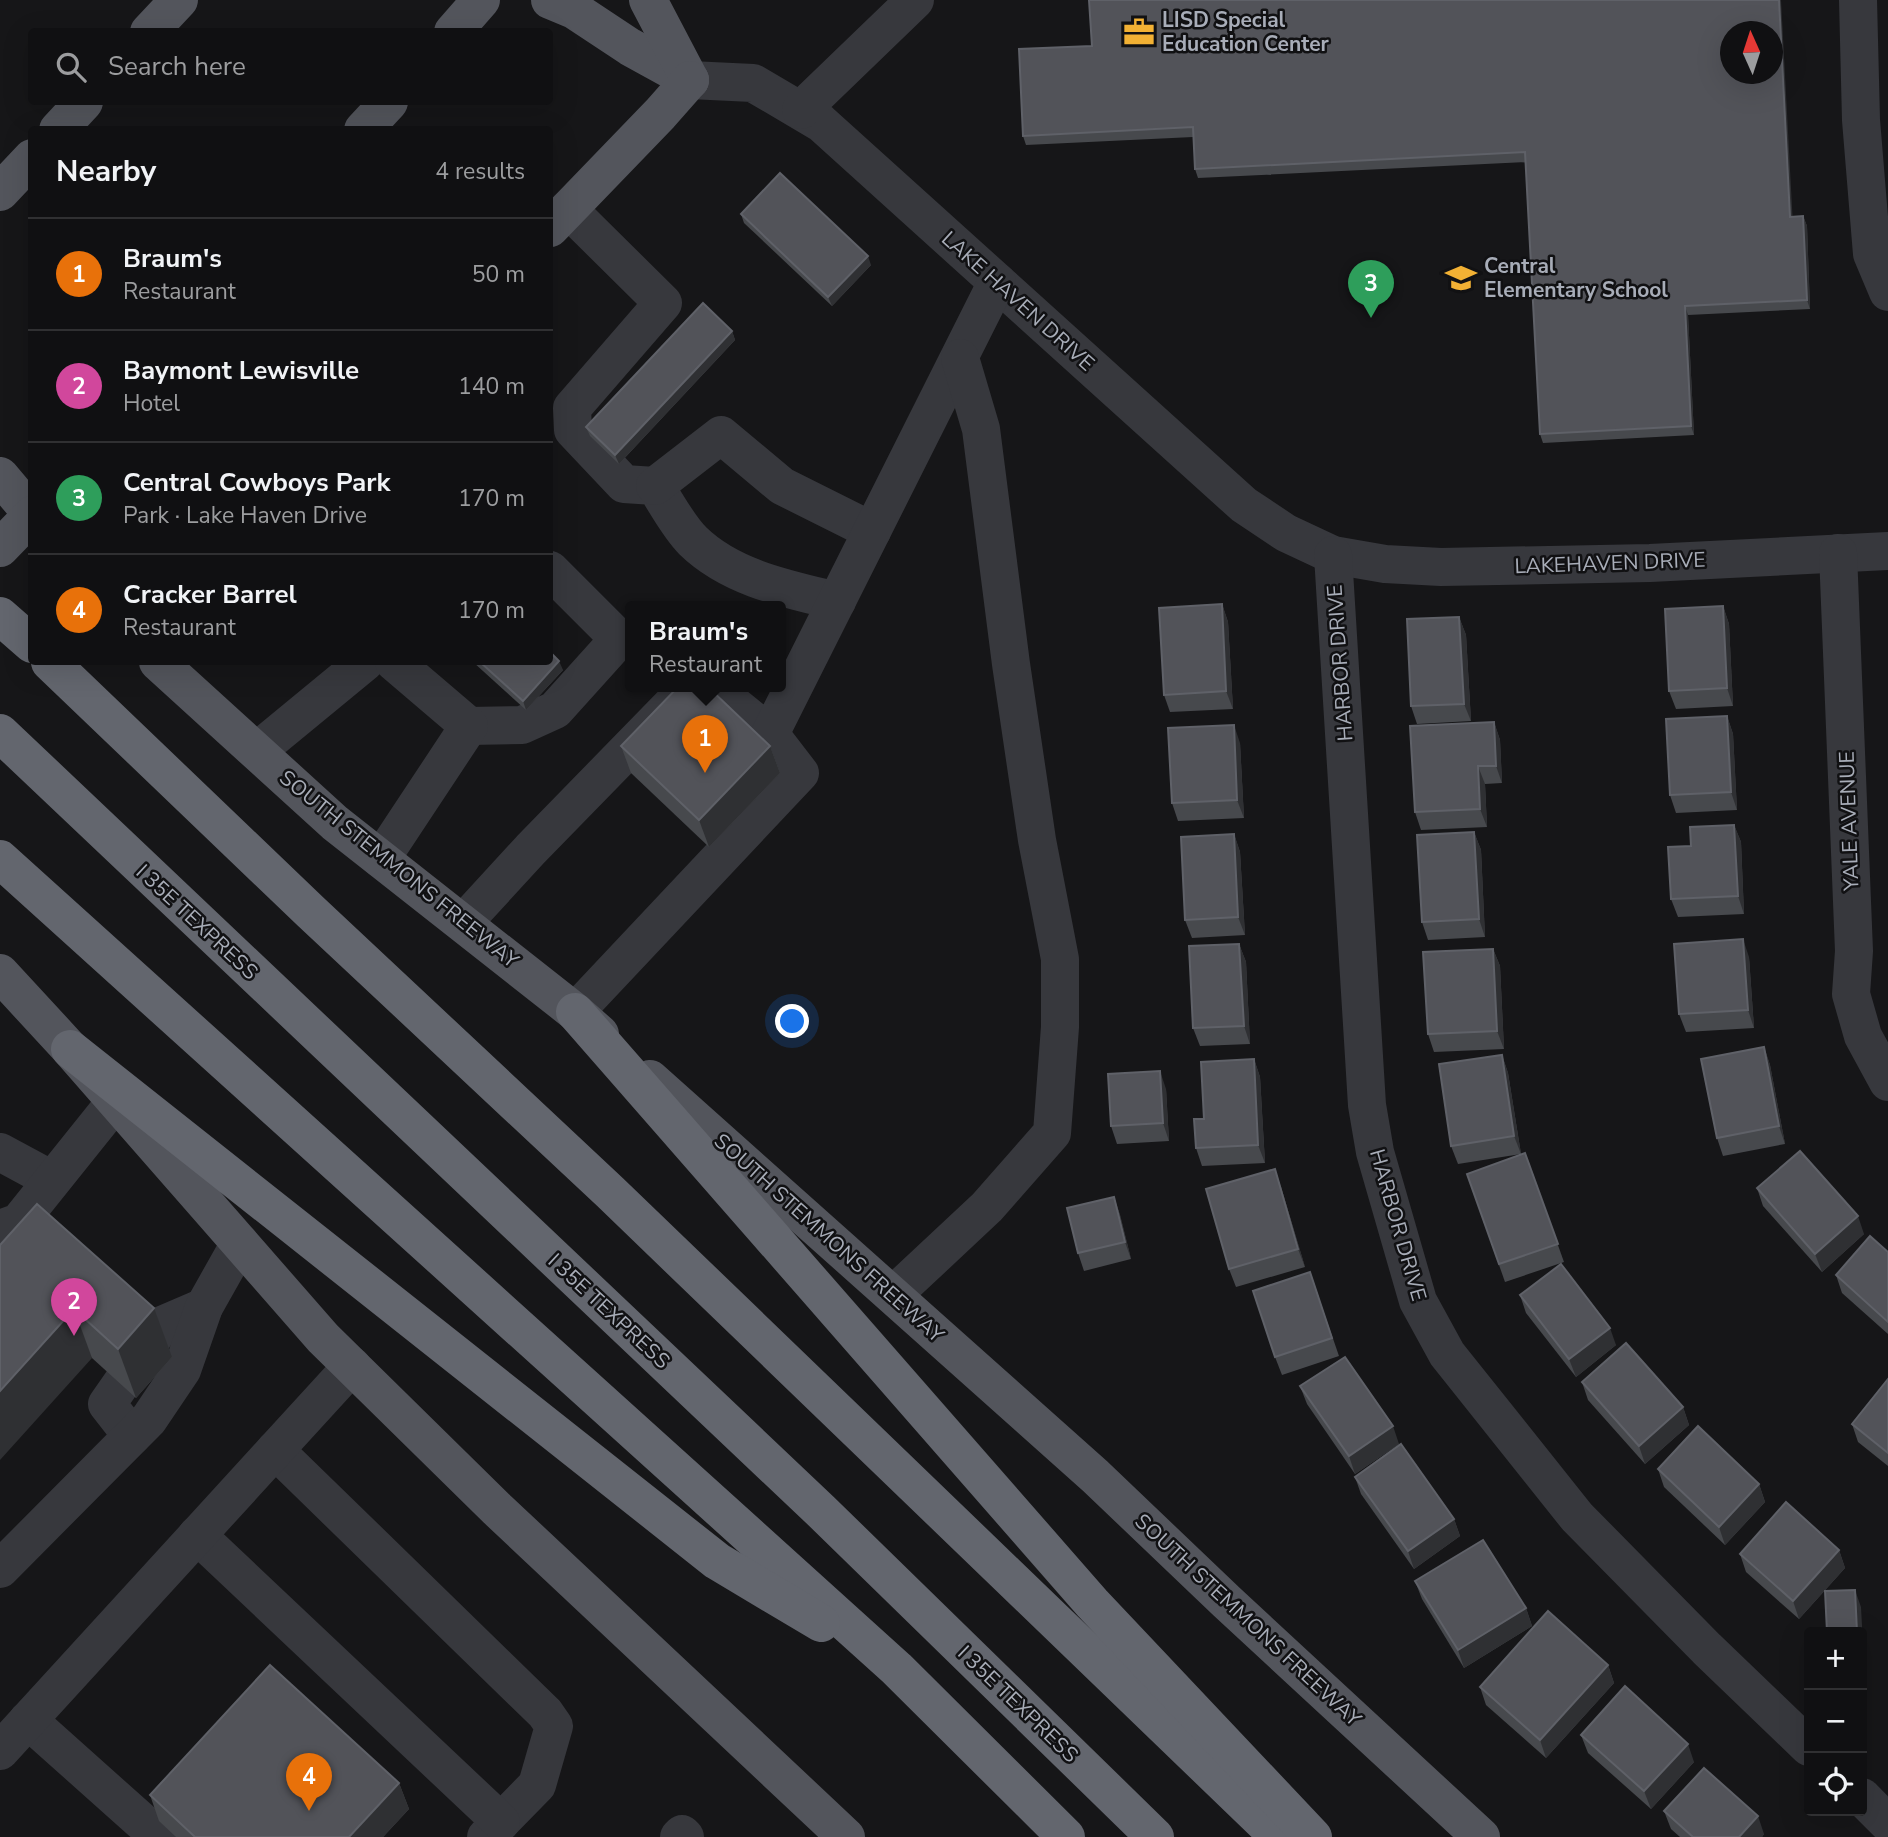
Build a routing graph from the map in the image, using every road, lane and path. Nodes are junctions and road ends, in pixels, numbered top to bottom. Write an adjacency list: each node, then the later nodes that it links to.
1 (179, 0): 7 (main road)
2 (481, 0): 8 (main road)
3 (550, 0): 9 (main road)
4 (648, 0): 9 (main road)
5 (915, 0): 12 (street)
6 (1858, 0): 19 (street)
7 (153, 28)
8 (456, 28)
9 (690, 80): 12 (street, LAKE HAVEN DRIVE); 17 (main road)
10 (81, 105): 13 (main road)
11 (386, 105): 14 (main road)
12 (801, 110): 18 (street, LAKE HAVEN DRIVE)
13 (62, 126)
14 (367, 126)
15 (28, 162): 16 (main road)
16 (0, 192)
17 (559, 218): 22 (street)
18 (997, 282): 20 (street); 29 (street, LAKE HAVEN DRIVE)
19 (1888, 292)
20 (960, 358): 25 (street); 56 (street)
21 (0, 476): 23 (main road)
22 (655, 486): 25 (street); 31 (street)
23 (28, 510)
24 (28, 519): 26 (main road)
25 (873, 531): 31 (street)
26 (0, 548)
27 (1888, 551): 28 (street, LAKEHAVEN DRIVE)
28 (1838, 553): 29 (street, LAKEHAVEN DRIVE); 50 (street, YALE AVENUE)
29 (1333, 555): 63 (street, HARBOR DRIVE)
30 (553, 573): 40 (street)
31 (837, 601): 42 (street)
32 (0, 616): 33 (highway)
33 (28, 640)
34 (53, 665): 74 (highway)
35 (161, 665): 43 (main road, SOUTH STEMMONS FREEWAY)
36 (361, 665): 43 (street)
37 (398, 665): 40 (street)
38 (684, 692): 46 (street)
39 (718, 692): 42 (street)
40 (469, 726): 45 (street)
41 (0, 733): 73 (highway, I 35E TEXPRESS)
42 (770, 734): 48 (street)
43 (257, 751): 45 (main road, SOUTH STEMMONS FREEWAY)
44 (0, 859): 61 (highway)
45 (381, 859): 46 (main road, SOUTH STEMMONS FREEWAY)
46 (463, 923): 48 (main road, SOUTH STEMMONS FREEWAY)
47 (0, 973): 49 (main road)
48 (575, 1012): 56 (main road, SOUTH STEMMONS FREEWAY); 75 (highway)
49 (70, 1049): 51 (main road); 61 (highway)
50 (1888, 1082)
51 (116, 1101): 53 (street); 55 (main road)
52 (0, 1152): 53 (street)
53 (52, 1180): 54 (street)
54 (6, 1232)
55 (240, 1243): 57 (main road); 60 (street)
56 (893, 1295): 76 (main road, SOUTH STEMMONS FREEWAY)
57 (352, 1366): 58 (street); 71 (main road)
58 (275, 1450): 59 (street); 67 (street)
59 (197, 1535): 62 (street); 67 (street)
60 (0, 1569)
61 (897, 1669): 72 (highway)
62 (29, 1720): 64 (street); 68 (street)
63 (1804, 1742)
64 (0, 1751)
65 (1867, 1802): 66 (street)
66 (1888, 1823)
67 (494, 1830)
68 (159, 1837)
69 (679, 1837): 70 (street)
70 (685, 1837)
71 (846, 1837)
72 (1066, 1837)
73 (1155, 1837)
74 (1279, 1837)
75 (1313, 1837)
76 (1481, 1837)

